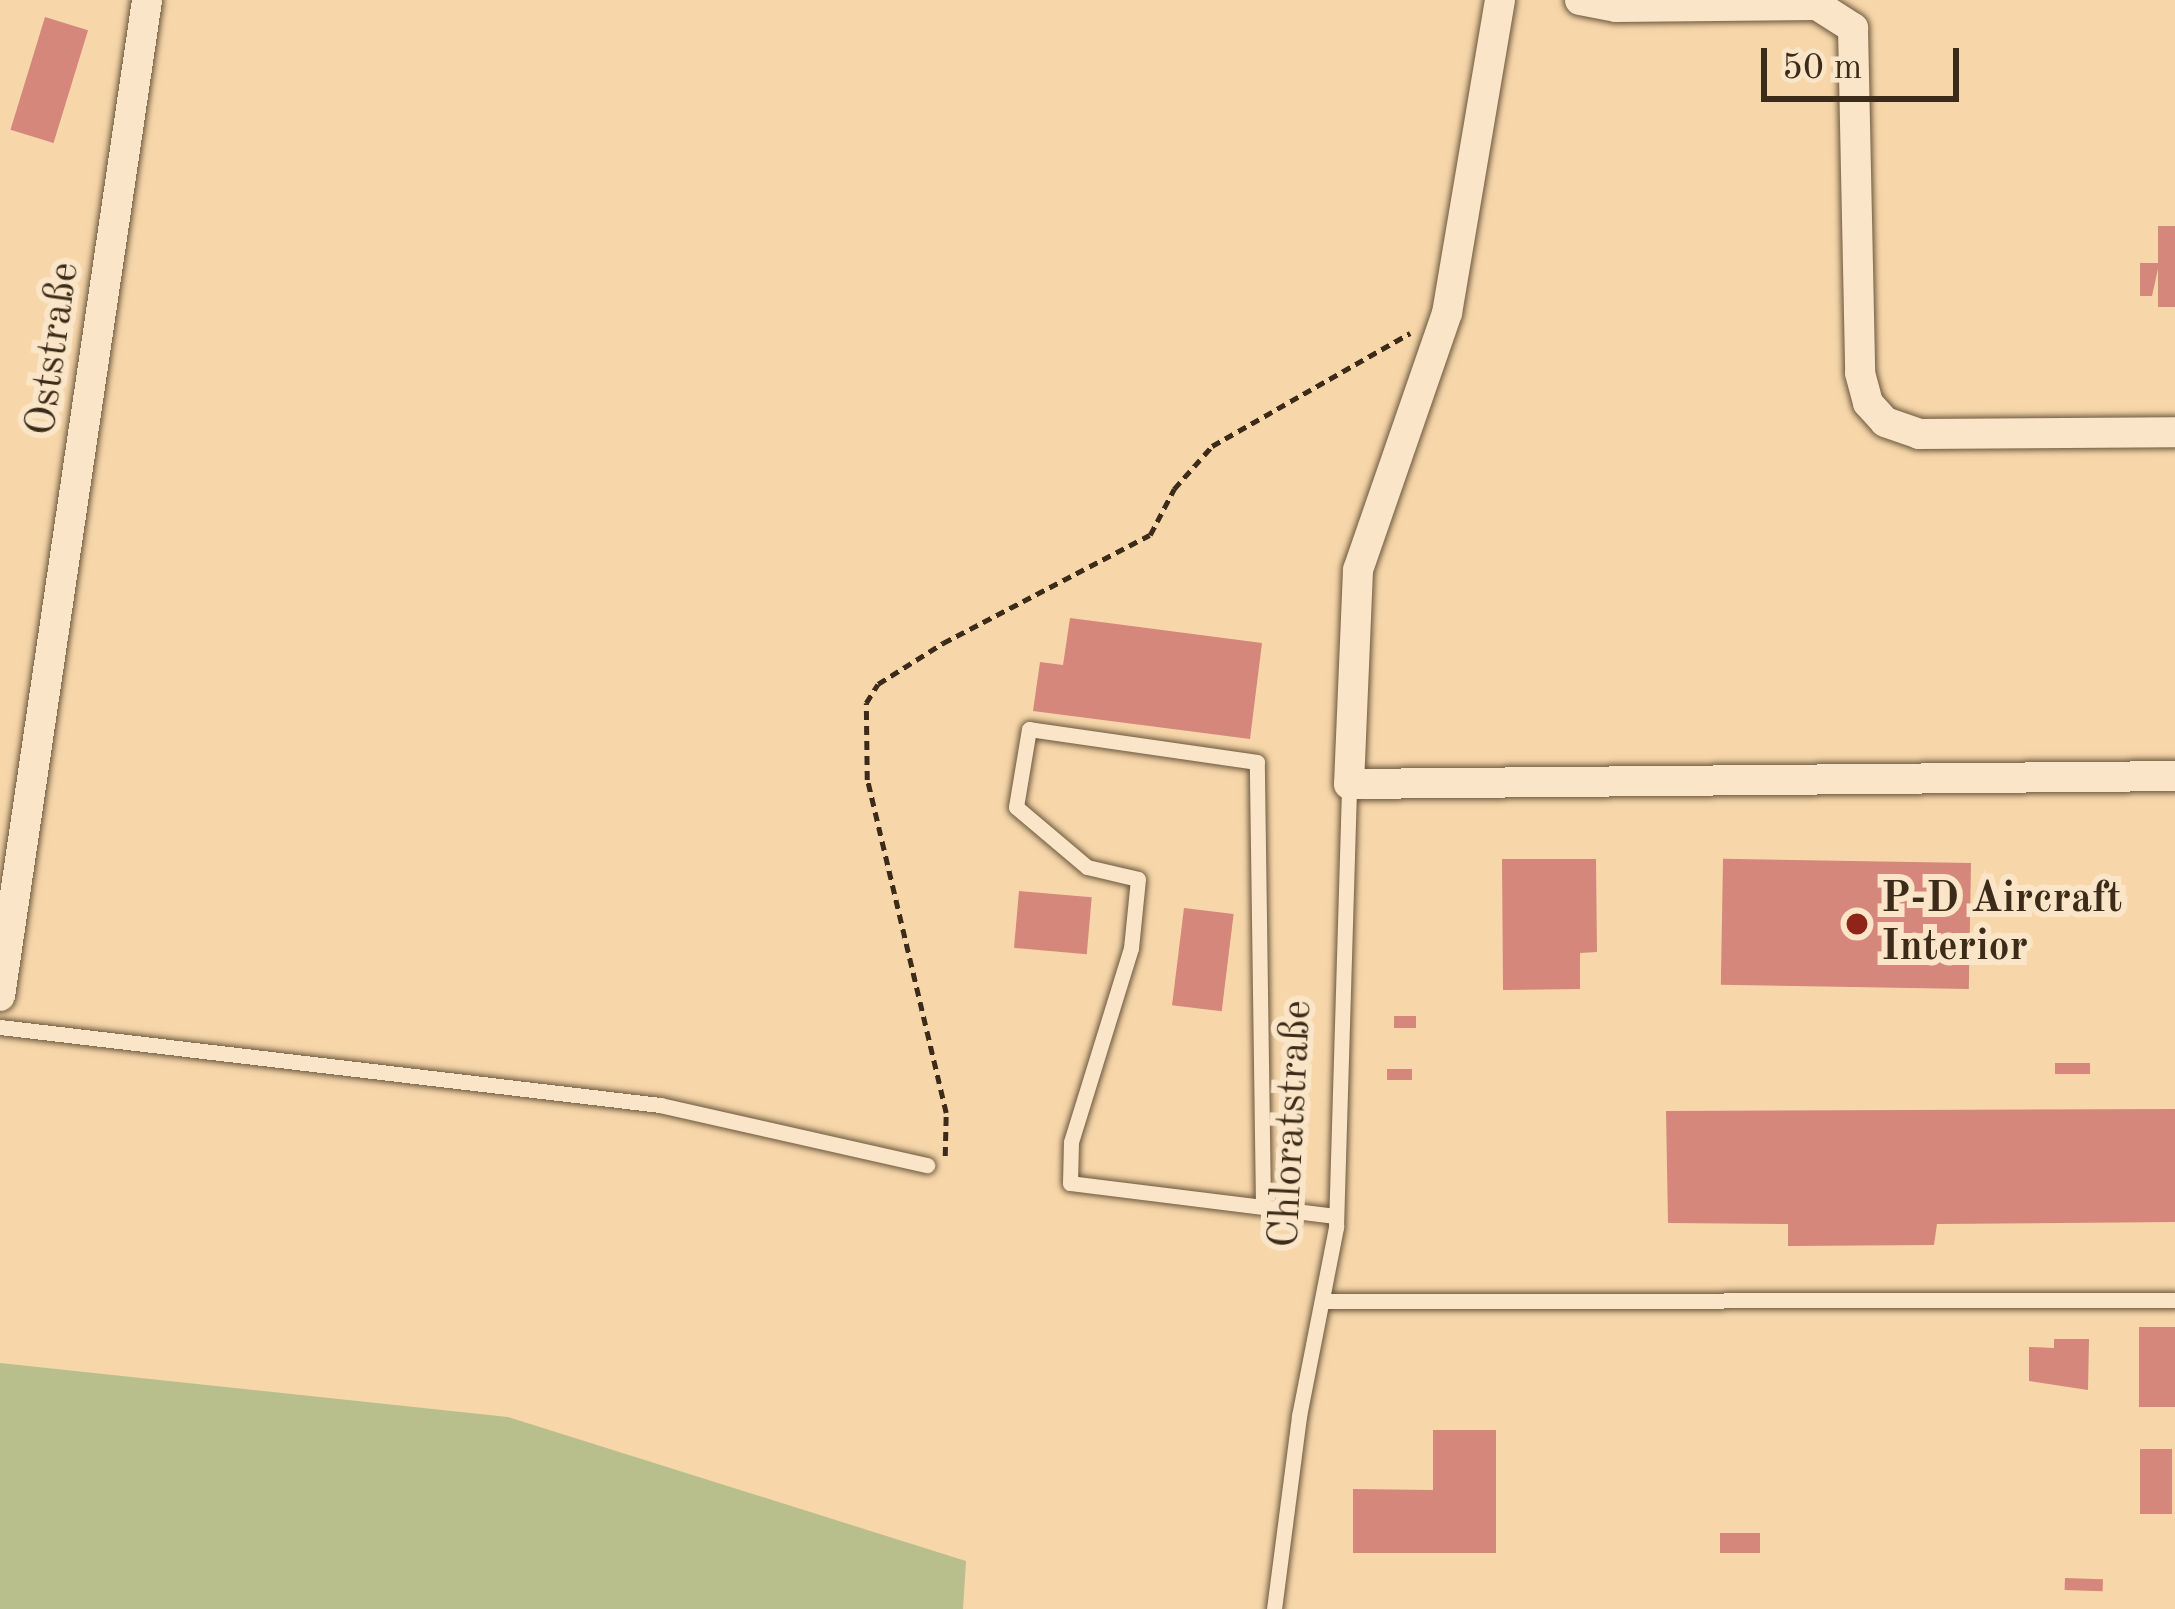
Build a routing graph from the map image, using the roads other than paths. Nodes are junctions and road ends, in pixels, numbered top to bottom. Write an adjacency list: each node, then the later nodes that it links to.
1 (147, 0): 7 (street, Oststraße)
2 (1500, 0): 6 (street, Chloratstraße)
3 (1580, 0): 4 (street)
4 (2175, 432)
5 (2175, 776): 6 (street)
6 (1349, 784): 11 (lane, Chloratstraße)
7 (0, 996)
8 (0, 1028): 9 (lane)
9 (927, 1165)
10 (1262, 1206): 10 (lane); 11 (lane)
11 (1336, 1216): 12 (lane, Chloratstraße)
12 (1322, 1300): 13 (lane); 14 (lane, Chloratstraße)
13 (2175, 1300)
14 (1274, 1609)

